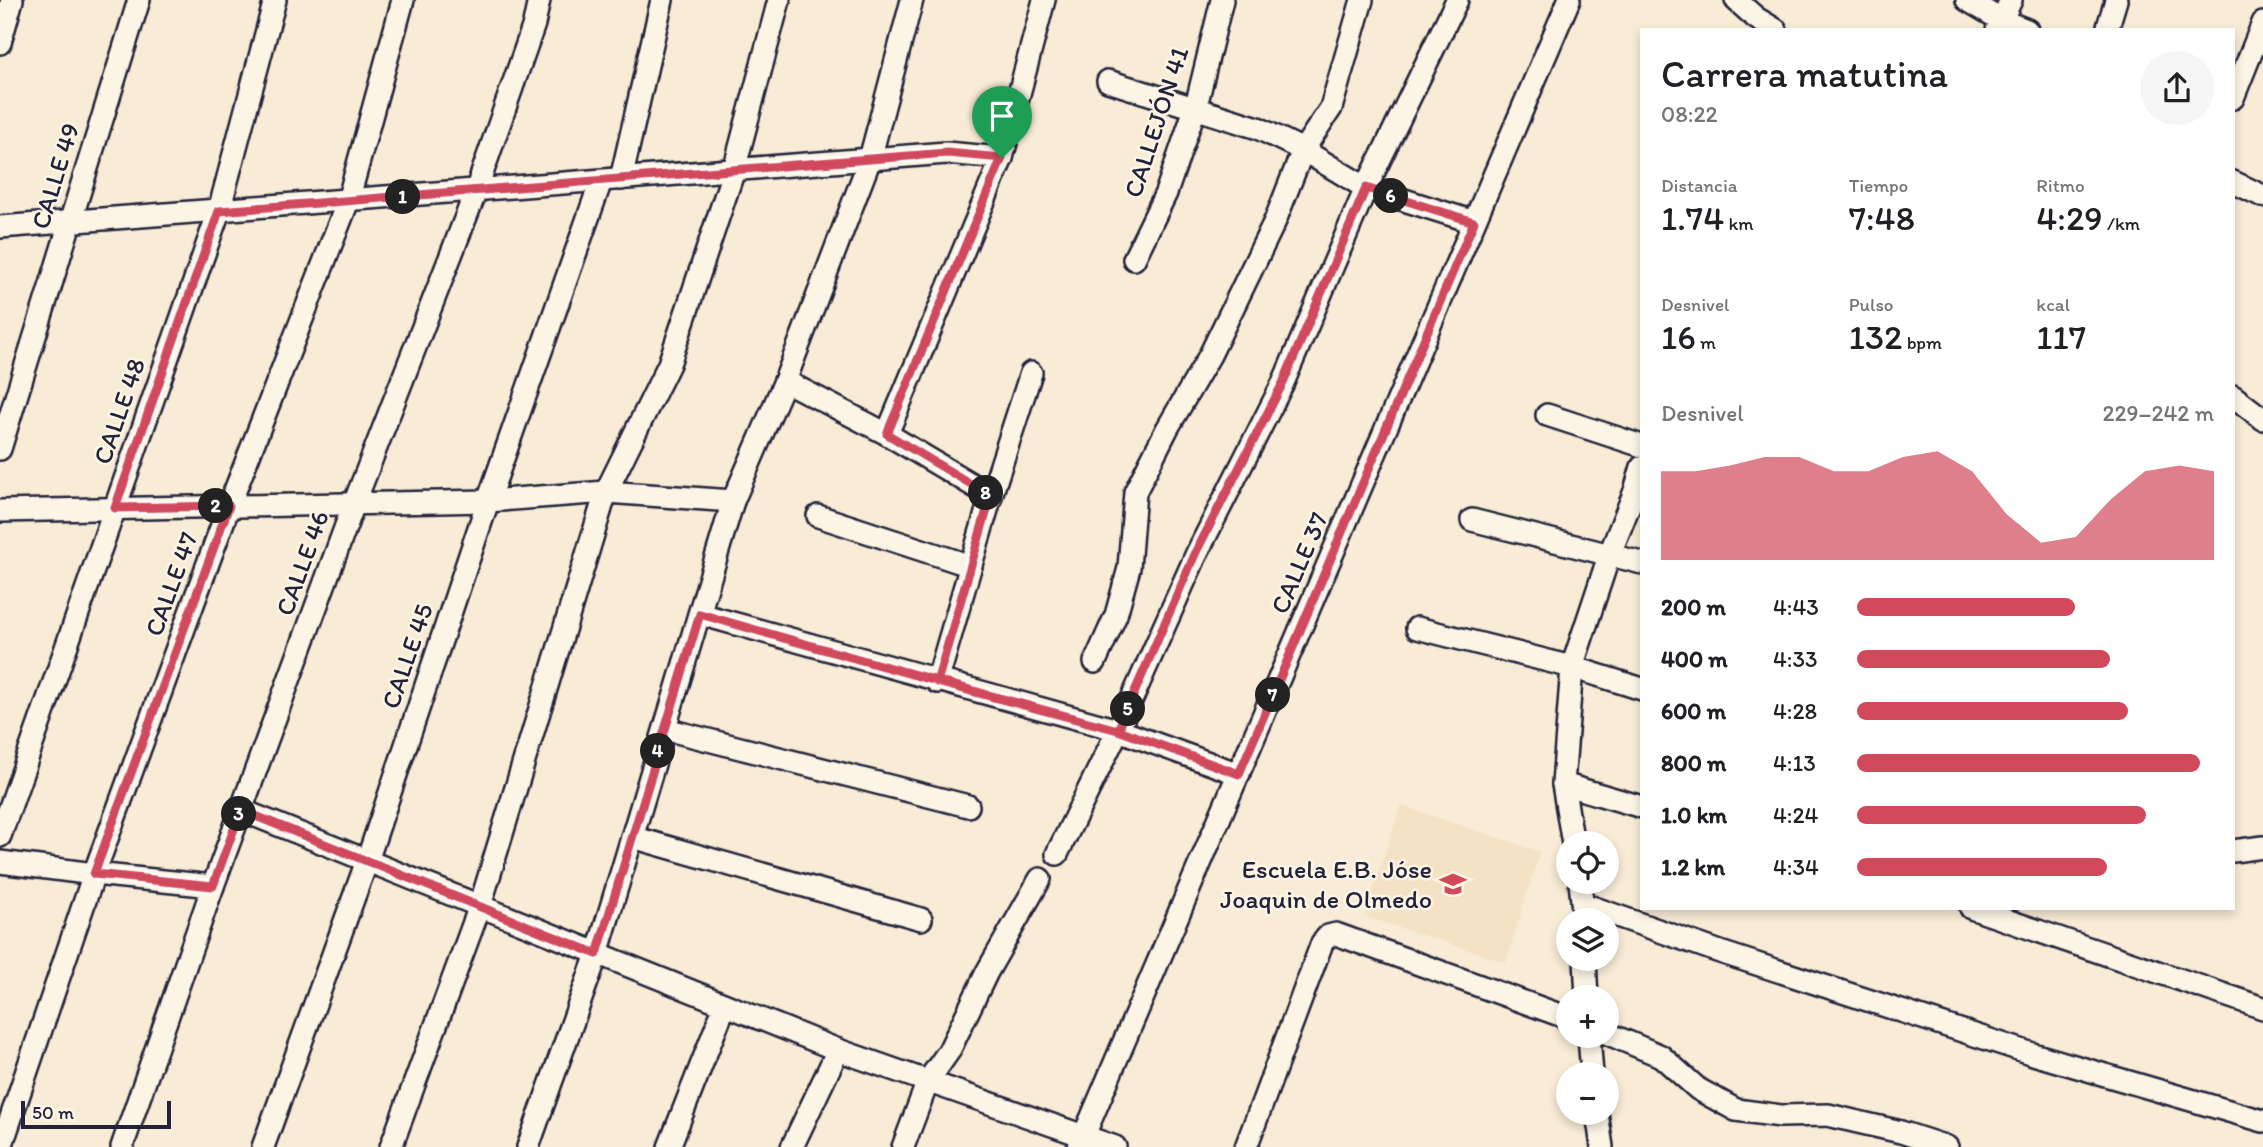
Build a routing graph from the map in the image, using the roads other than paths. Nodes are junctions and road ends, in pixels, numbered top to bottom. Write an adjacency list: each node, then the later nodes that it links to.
1 (12, 0): 22 (street)
2 (139, 0): 38 (street, CALLE 49)
3 (275, 0): 36 (street, CALLE 48)
4 (403, 0): 35 (street, CALLE 47)
5 (539, 0): 33 (street, CALLE 46)
6 (662, 0): 30 (street, CALLE 45)
7 (779, 0): 29 (street)
8 (912, 0): 28 (street)
9 (1044, 0): 27 (street)
10 (1222, 0): 25 (street, CALLEJÓN 41)
11 (1362, 0): 26 (street)
12 (1457, 0): 32 (street)
13 (1569, 0): 37 (street, CALLE 37)
14 (1736, 0): 20 (street)
15 (1967, 0): 19 (street)
16 (2011, 0): 19 (street)
17 (2116, 0): 21 (street)
18 (2263, 23): 24 (street)
19 (1999, 25)
20 (1773, 28)
21 (2108, 28)
22 (0, 43)
23 (1108, 80): 25 (street)
24 (2235, 93)
25 (1196, 106): 26 (street); 40 (street, CALLEJÓN 41)
26 (1303, 150): 32 (street); 65 (street)
27 (1002, 158): 28 (street); 46 (street)
28 (870, 159): 29 (street); 42 (street)
29 (733, 170): 30 (street); 50 (street)
30 (611, 180): 33 (street); 52 (street, CALLE 45)
31 (2235, 183): 34 (street)
32 (1366, 188): 37 (street); 70 (street)
33 (476, 191): 35 (street); 54 (street, CALLE 46)
34 (2263, 196)
35 (348, 201): 36 (street); 55 (street, CALLE 47)
36 (219, 211): 38 (street); 56 (street, CALLE 48)
37 (1474, 222): 71 (street, CALLE 37)
38 (70, 223): 39 (street); 48 (street, CALLE 49)
39 (0, 227)
40 (1135, 259)
41 (1031, 373): 51 (street)
42 (785, 381): 46 (street); 53 (street)
43 (2235, 398): 45 (street)
44 (1547, 415): 47 (street)
45 (2263, 419)
46 (887, 434): 51 (street)
47 (1640, 445)
48 (0, 449)
49 (1640, 474): 60 (street)
50 (606, 492): 52 (street); 53 (street); 87 (street)
51 (991, 496): 62 (street)
52 (488, 501): 54 (street); 82 (street, CALLE 45)
53 (733, 501): 63 (street)
54 (354, 504): 55 (street); 75 (street, CALLE 46)
55 (229, 506): 56 (street); 84 (street, CALLE 47)
56 (115, 508): 57 (street); 77 (street, CALLE 48)
57 (0, 511)
58 (818, 516): 62 (street)
59 (1472, 520): 60 (street)
60 (1609, 556): 61 (street); 66 (street)
61 (1640, 563)
62 (971, 566): 67 (street)
63 (700, 614): 67 (street); 69 (street)
64 (1417, 628): 66 (street)
65 (1095, 662)
66 (1572, 667): 68 (street); 72 (street)
67 (937, 682): 70 (street)
68 (1640, 688)
69 (665, 729): 73 (street); 78 (street)
70 (1118, 730): 71 (street); 81 (street)
71 (1239, 774): 100 (street, CALLE 37)
72 (1563, 784): 74 (street); 76 (street)
73 (968, 806)
74 (1640, 806)
75 (241, 810): 82 (street); 86 (street, CALLE 46)
76 (1571, 831)
77 (0, 836)
78 (632, 837): 89 (street); 91 (street)
79 (2263, 847): 80 (street)
80 (2235, 851)
81 (1057, 854)
82 (367, 861): 87 (street); 103 (street, CALLE 45)
83 (0, 862): 84 (street)
84 (94, 874): 86 (street); 101 (street, CALLE 47)
85 (1040, 879): 97 (street)
86 (213, 886): 102 (street, CALLE 46)
87 (480, 906): 91 (street); 104 (street)
88 (1977, 910): 93 (street)
89 (922, 919)
90 (1619, 923): 98 (street)
91 (597, 954): 92 (street); 105 (street)
92 (725, 1005): 96 (street); 106 (street)
93 (2263, 1008)
94 (1556, 1014): 110 (street)
95 (1619, 1038): 112 (street)
96 (838, 1050): 97 (street); 107 (street)
97 (929, 1082): 100 (street); 108 (street)
98 (2263, 1121)
99 (1599, 1125): 111 (street)
100 (1081, 1142): 109 (street)
101 (1, 1147)
102 (122, 1147)
103 (263, 1147)
104 (391, 1147)
105 (527, 1147)
106 (668, 1147)
107 (792, 1147)
108 (903, 1147)
109 (1115, 1147)
110 (1246, 1147)
111 (1602, 1147)
112 (1947, 1147)

